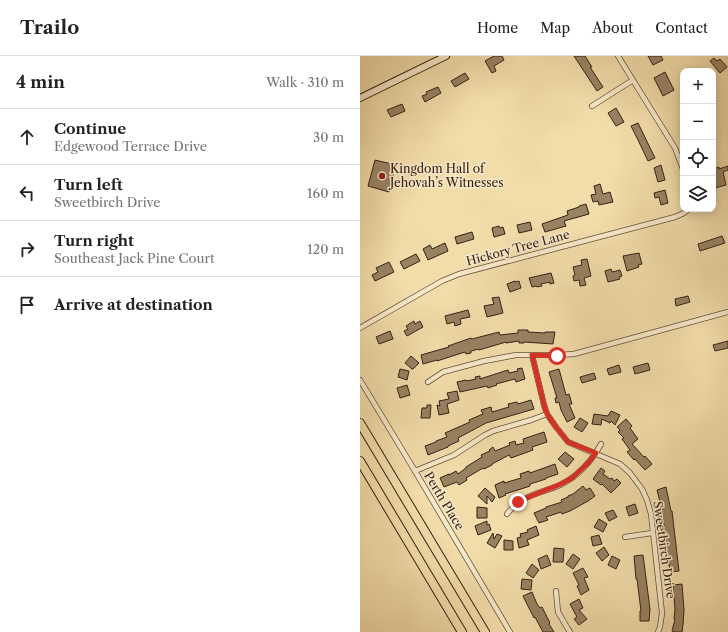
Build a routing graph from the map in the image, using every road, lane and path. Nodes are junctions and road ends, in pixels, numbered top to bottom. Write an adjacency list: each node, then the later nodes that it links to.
1 (446, 56): 4 (street)
2 (618, 56): 3 (street)
3 (633, 80): 5 (street); 6 (street)
4 (360, 98)
5 (592, 106)
6 (680, 161)
7 (685, 212): 9 (street, Hickory Tree Lane)
8 (728, 312): 10 (street)
9 (360, 328)
10 (532, 355): 12 (street); 13 (street, Sweetbirch Drive)
11 (360, 380): 18 (street, Perth Place)
12 (428, 382)
13 (547, 414): 16 (street, Sweetbirch Drive); 18 (street)
14 (360, 423): 24 (highway)
15 (601, 444): 16 (street)
16 (596, 453): 19 (street); 20 (street, Sweetbirch Drive)
17 (360, 461): 23 (highway)
18 (415, 471): 25 (street, Perth Place)
19 (507, 514)
20 (652, 533): 21 (street); 27 (street, Sweetbirch Drive)
21 (625, 537)
22 (556, 591): 26 (street)
23 (462, 632)
24 (485, 632)
25 (510, 632)
26 (570, 632)
27 (658, 632)

